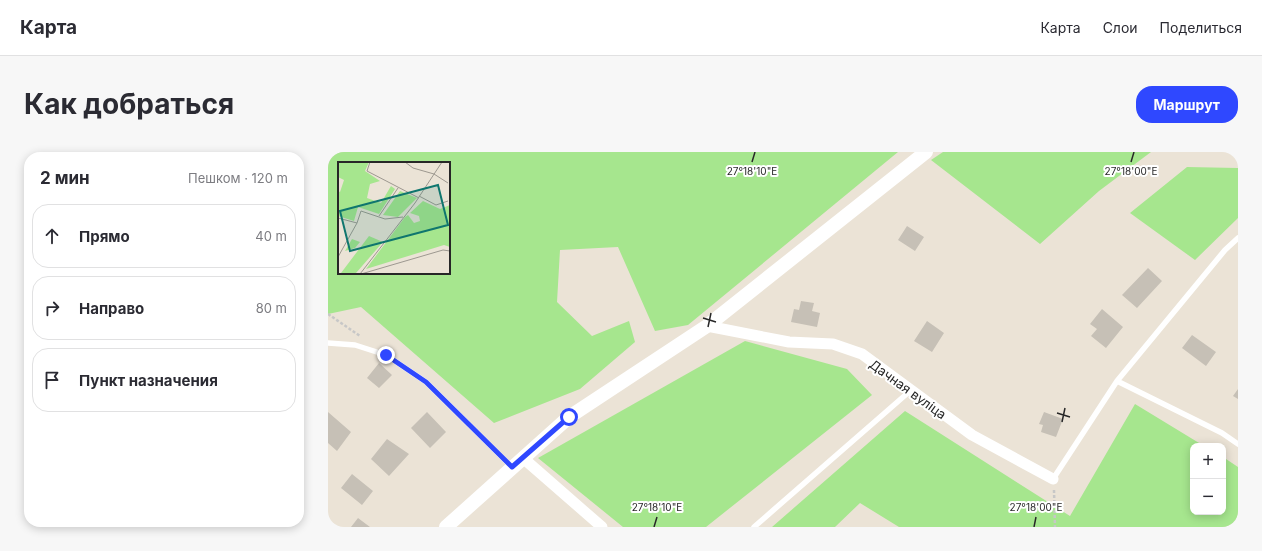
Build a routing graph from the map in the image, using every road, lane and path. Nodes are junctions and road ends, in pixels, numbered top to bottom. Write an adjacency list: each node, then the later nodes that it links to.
1 (330, 152): 3 (path)
2 (926, 152): 6 (street)
3 (328, 162)
4 (1238, 238): 9 (lane)
5 (328, 314): 7 (path)
6 (707, 326): 10 (street, Дачная вуліца); 12 (street)
7 (360, 336)
8 (328, 343): 13 (lane)
9 (1117, 381): 11 (lane); 14 (lane)
10 (910, 391): 14 (street, Дачная вуліца); 17 (lane)
11 (1238, 444)
12 (523, 458): 13 (street); 16 (street)
13 (512, 467): 15 (street)
14 (1053, 479): 18 (path)
15 (446, 527)
16 (602, 527)
17 (754, 527)
18 (1055, 527)

